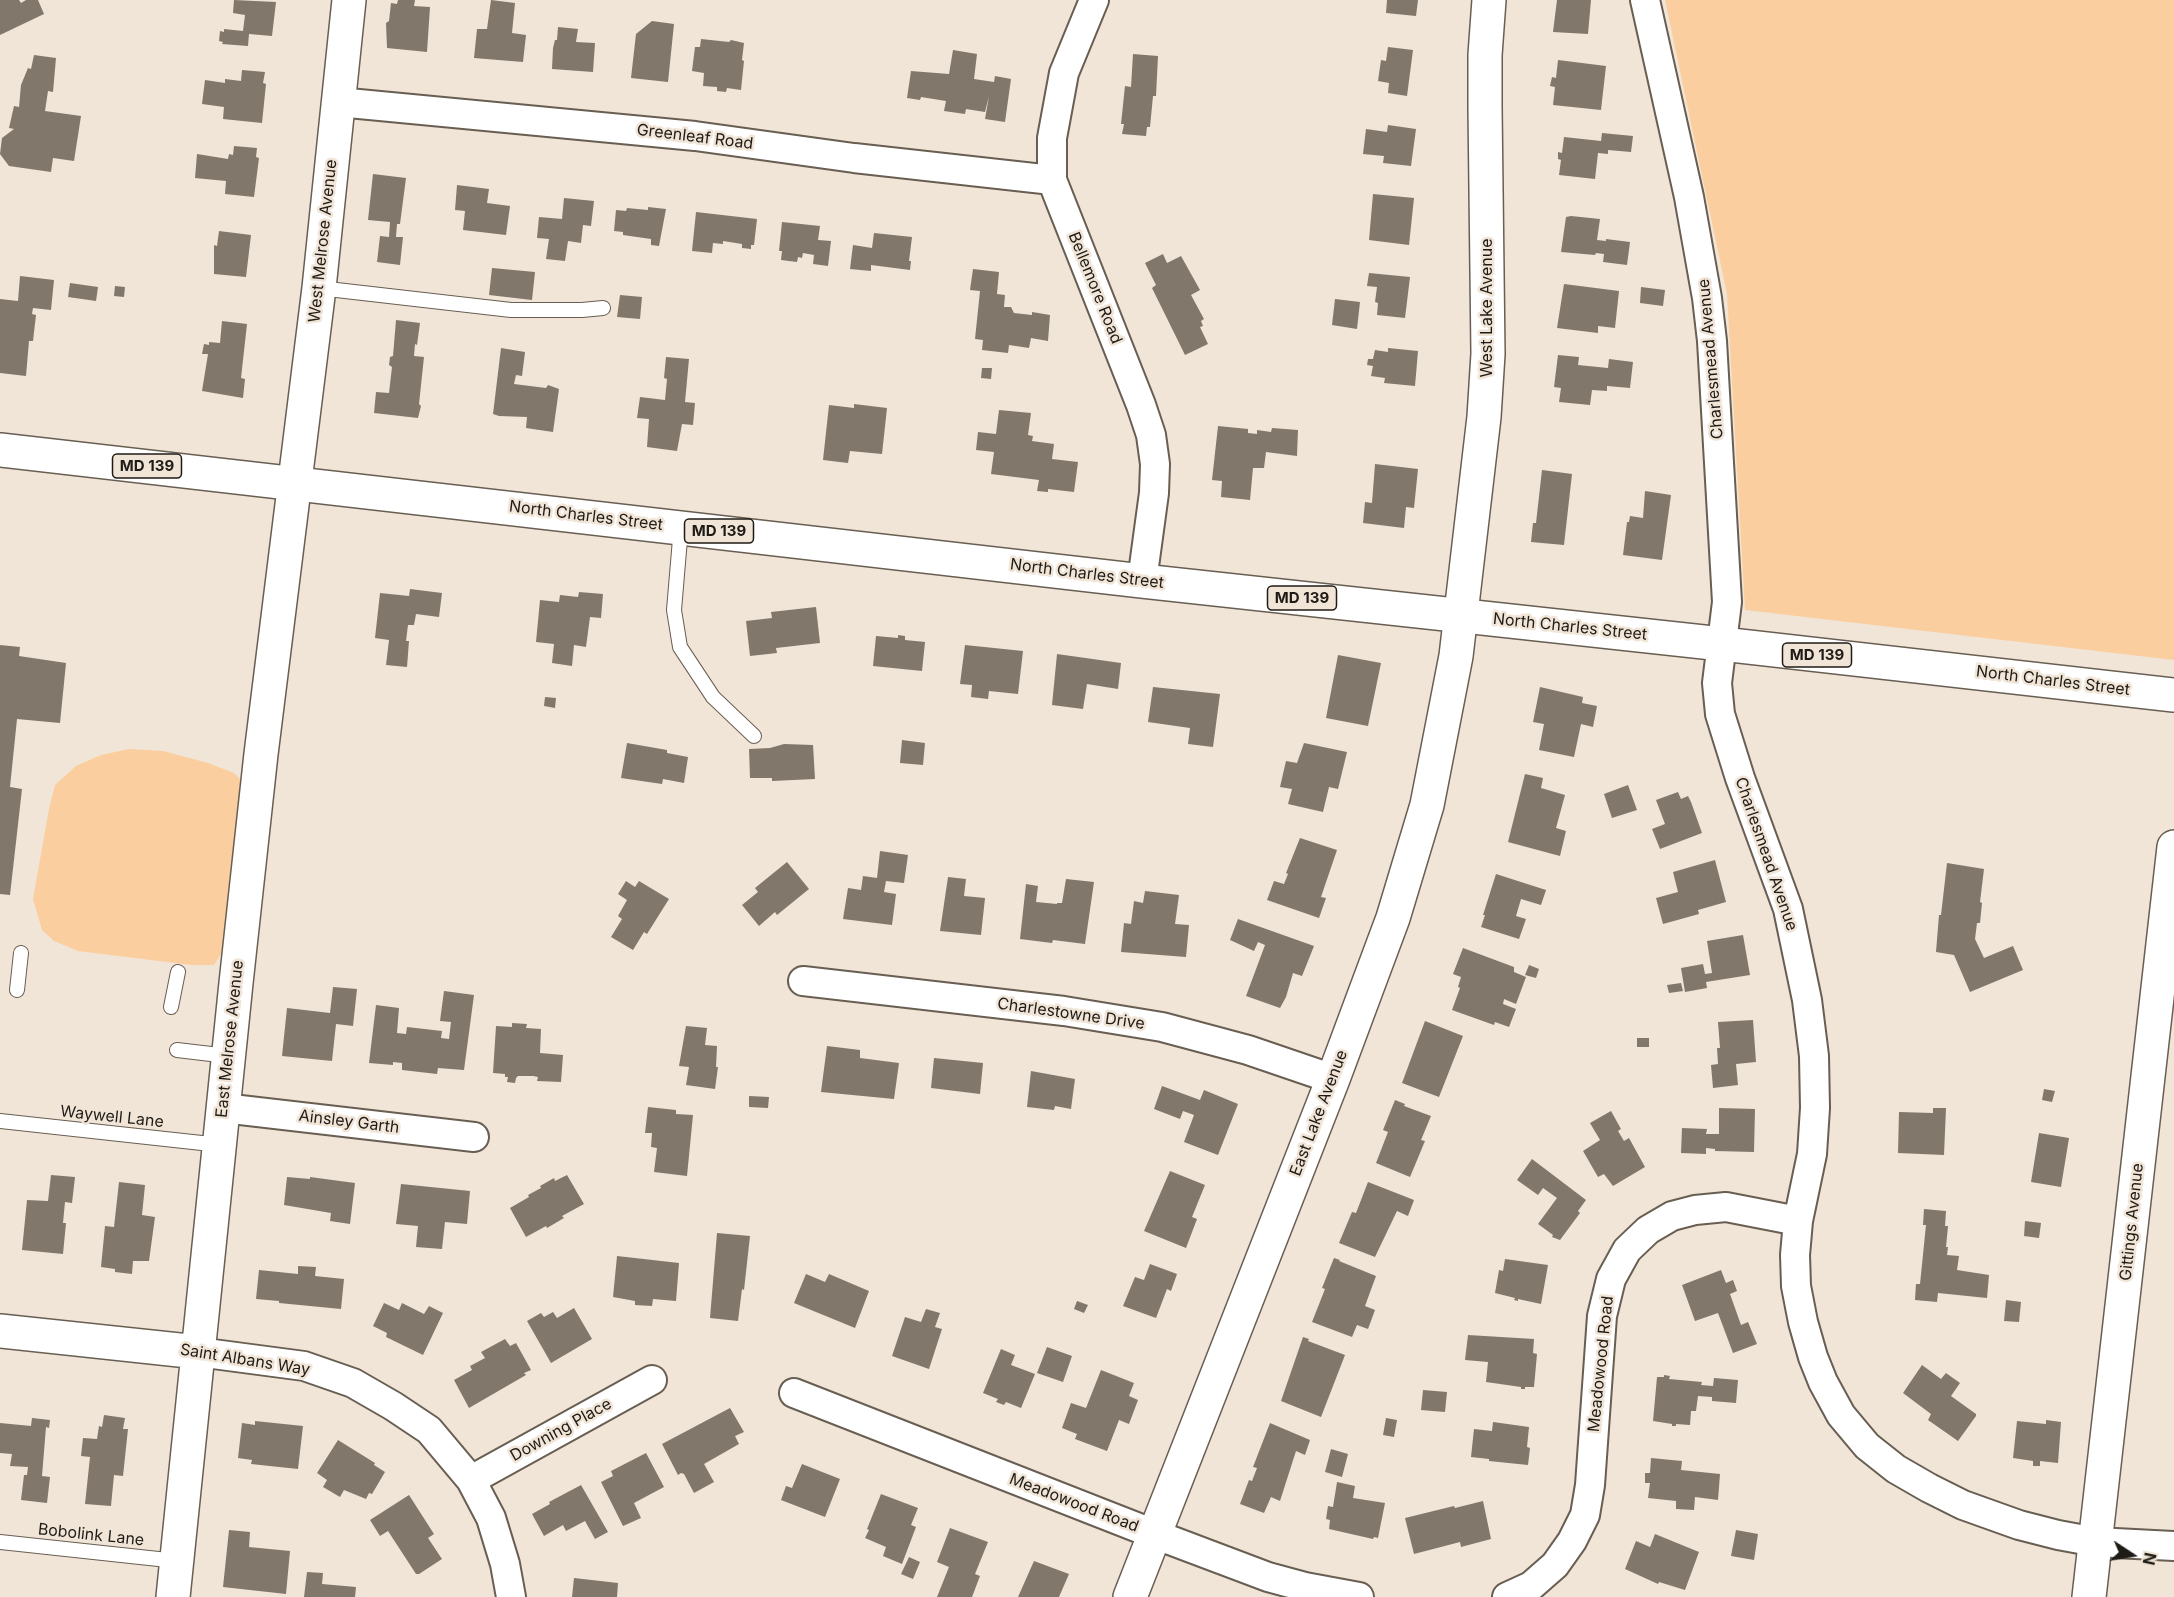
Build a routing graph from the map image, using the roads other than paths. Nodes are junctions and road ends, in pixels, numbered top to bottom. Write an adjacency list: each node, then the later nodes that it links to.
1 (350, 0): 5 (street, West Melrose Avenue)
2 (1094, 0): 6 (street, Bellemore Road)
3 (1489, 0): 13 (street, West Lake Avenue)
4 (1645, 0): 14 (street, Charlesmead Avenue)
5 (338, 102): 6 (street, Greenleaf Road); 7 (street, West Melrose Avenue)
6 (1052, 180): 12 (street, Bellemore Road)
7 (319, 288): 8 (lane); 10 (street, West Melrose Avenue)
8 (603, 308)
9 (0, 450): 10 (street, North Charles Street / MD 139)
10 (295, 483): 11 (street, North Charles Street / MD 139); 24 (street, East Melrose Avenue)
11 (681, 527): 12 (street, North Charles Street / MD 139); 16 (lane)
12 (1143, 581): 13 (street, North Charles Street / MD 139)
13 (1461, 615): 14 (street, North Charles Street / MD 139); 25 (street, East Lake Avenue)
14 (1722, 644): 15 (street, North Charles Street / MD 139); 30 (street, Charlesmead Avenue)
15 (2174, 695)
16 (754, 735)
17 (2174, 847): 38 (street, Gittings Avenue)
18 (21, 953): 21 (lane)
19 (178, 972): 22 (lane)
20 (803, 981): 25 (street, Charlestowne Drive)
21 (17, 990)
22 (171, 1007)
23 (177, 1050): 24 (lane)
24 (228, 1056): 26 (street, East Melrose Avenue)
25 (1333, 1079): 36 (street, East Lake Avenue)
26 (223, 1108): 28 (street, Ainsley Garth); 29 (street, East Melrose Avenue)
27 (0, 1121): 29 (lane, Waywell Lane)
28 (474, 1137)
29 (220, 1145): 32 (street, East Melrose Avenue)
30 (1798, 1221): 38 (street, Charlesmead Avenue); 45 (street, Meadowood Road)
31 (0, 1331): 32 (street, Saint Albans Way)
32 (198, 1352): 35 (street, Saint Albans Way); 40 (street, East Melrose Avenue)
33 (652, 1380): 35 (street, Downing Place)
34 (794, 1393): 36 (street, Meadowood Road)
35 (471, 1480): 42 (street, Saint Albans Way)
36 (1154, 1534): 43 (street, East Lake Avenue); 44 (street, Meadowood Road)
37 (0, 1542): 40 (lane, Bobolink Lane)
38 (2096, 1542): 39 (street, Charlesmead Avenue); 46 (street, Gittings Avenue)
39 (2174, 1546)
40 (178, 1561): 41 (street, East Melrose Avenue)
41 (173, 1597)
42 (511, 1597)
43 (1130, 1597)
44 (1359, 1597)
45 (1508, 1597)
46 (2090, 1597)

